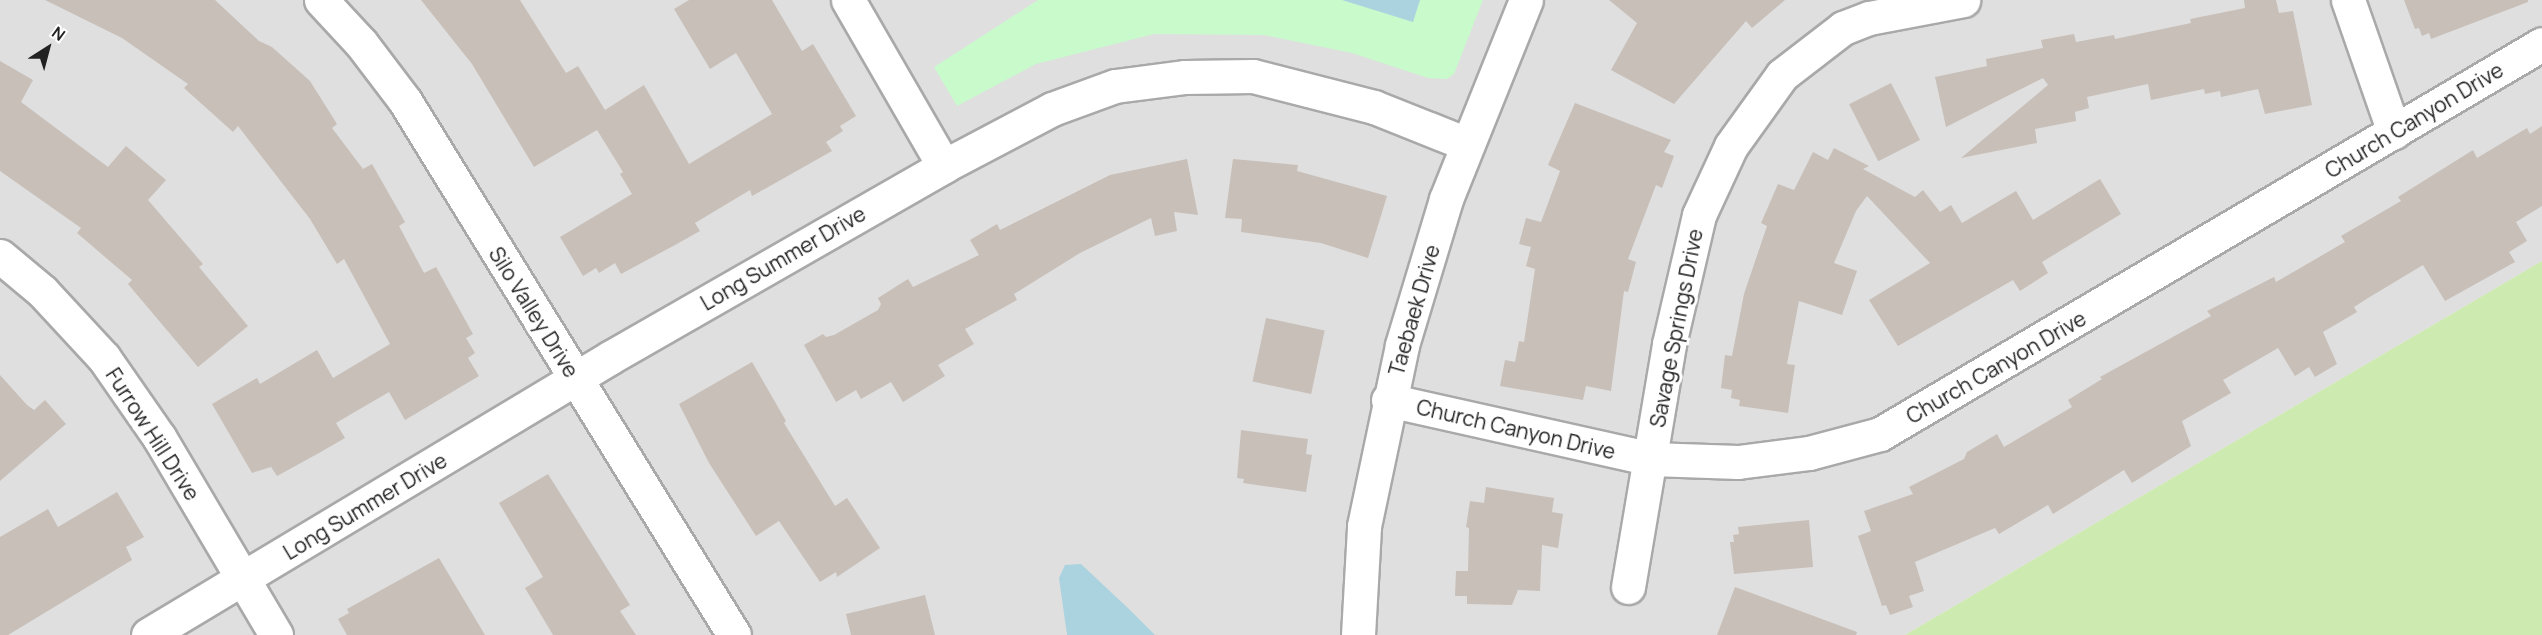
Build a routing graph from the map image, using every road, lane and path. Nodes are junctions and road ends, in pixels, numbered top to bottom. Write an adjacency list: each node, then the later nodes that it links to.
1 (321, 0): 11 (street, Silo Valley Drive)
2 (848, 0): 9 (street)
3 (1527, 0): 8 (street, Taebaek Drive)
4 (1963, 0): 13 (street, Savage Springs Drive)
5 (2348, 0): 7 (street)
6 (2542, 44): 7 (street, Church Canyon Drive)
7 (2394, 132): 13 (street, Church Canyon Drive)
8 (1467, 144): 9 (street, Long Summer Drive); 12 (street, Taebaek Drive)
9 (944, 166): 11 (street, Long Summer Drive)
10 (0, 256): 14 (street, Furrow Hill Drive)
11 (575, 378): 14 (street, Long Summer Drive); 18 (street, Silo Valley Drive)
12 (1389, 400): 13 (street, Church Canyon Drive); 19 (street, Taebaek Drive)
13 (1651, 459): 15 (street, Savage Springs Drive)
14 (244, 579): 16 (street, Long Summer Drive); 17 (street, Furrow Hill Drive)
15 (1628, 587)
16 (148, 635)
17 (276, 635)
18 (734, 635)
19 (1358, 635)

